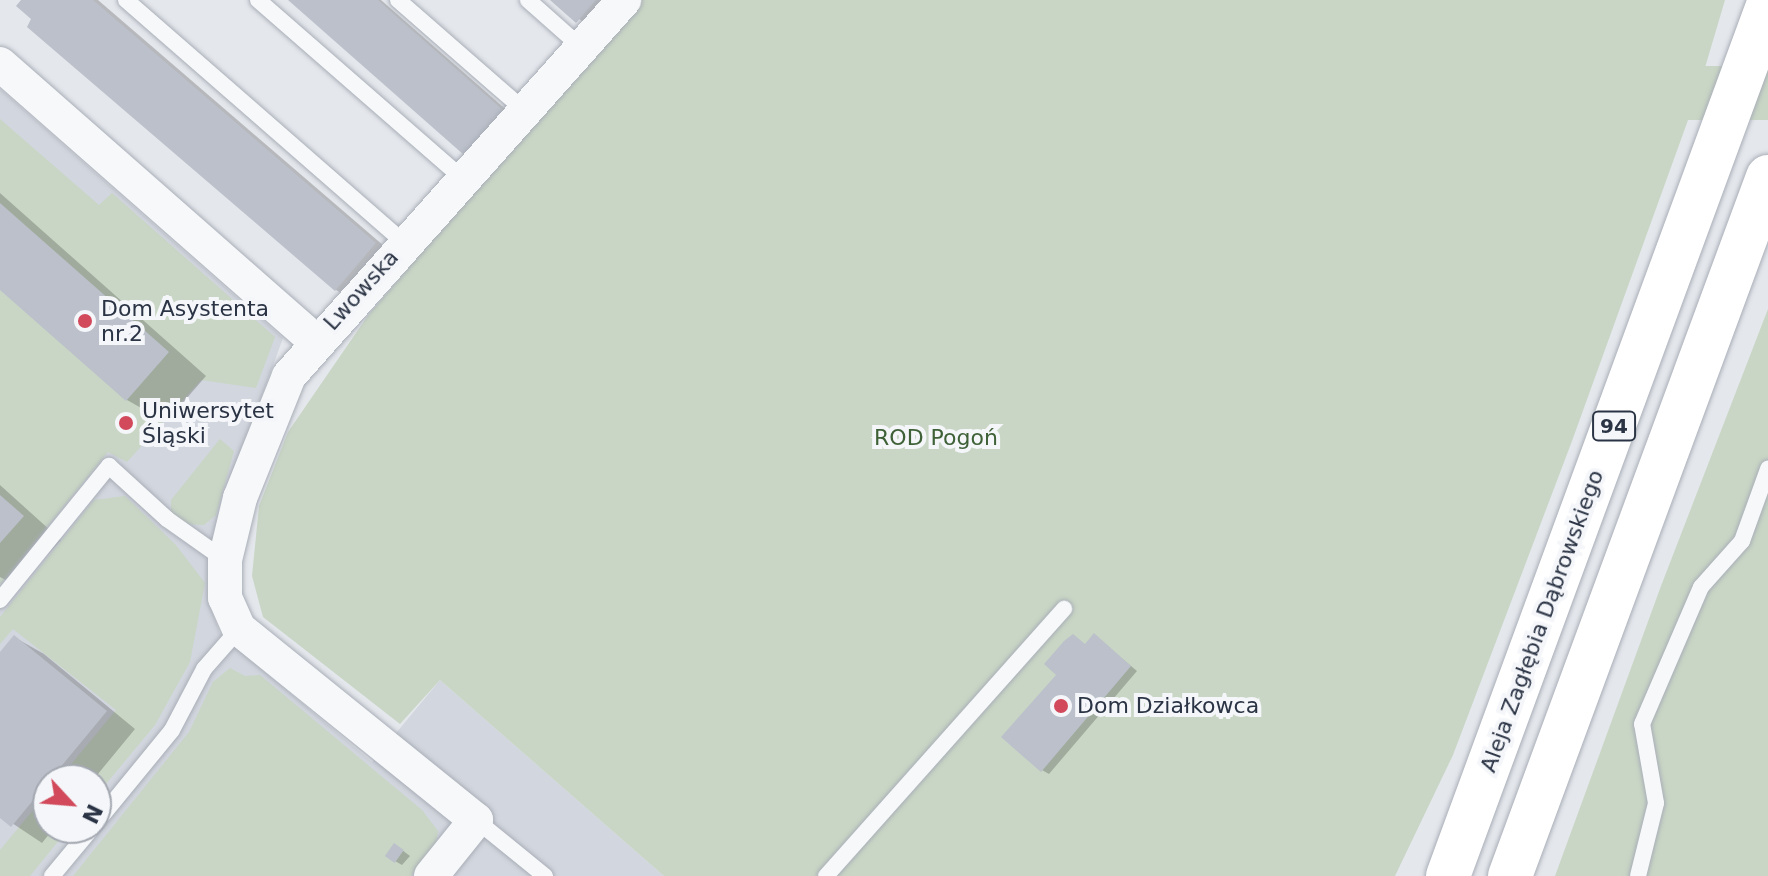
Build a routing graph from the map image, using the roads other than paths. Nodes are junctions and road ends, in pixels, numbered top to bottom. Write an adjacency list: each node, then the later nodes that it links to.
1 (126, 0): 12 (lane)
2 (258, 0): 11 (lane)
3 (398, 0): 9 (lane)
4 (528, 0): 7 (lane)
5 (624, 0): 7 (street, Lwowska)
6 (1766, 7): 22 (main road, Aleja Zagłębia Dąbrowskiego / 94)
7 (582, 48): 9 (street, Lwowska)
8 (0, 64): 13 (street, Lwowska)
9 (524, 110): 11 (street, Lwowska)
10 (1768, 177): 23 (main road)
11 (463, 179): 12 (street, Lwowska)
12 (405, 243): 13 (street, Lwowska)
13 (315, 341): 15 (street)
14 (1768, 469): 28 (lane)
15 (225, 560): 16 (lane); 18 (street)
16 (0, 600)
17 (1064, 609): 27 (lane)
18 (239, 629): 19 (lane); 20 (street)
19 (112, 803)
20 (476, 820): 25 (street); 26 (lane)
21 (79, 844): 24 (lane)
22 (1450, 863)
23 (1512, 872)
24 (52, 876)
25 (431, 876)
26 (545, 876)
27 (826, 876)
28 (1638, 876)

